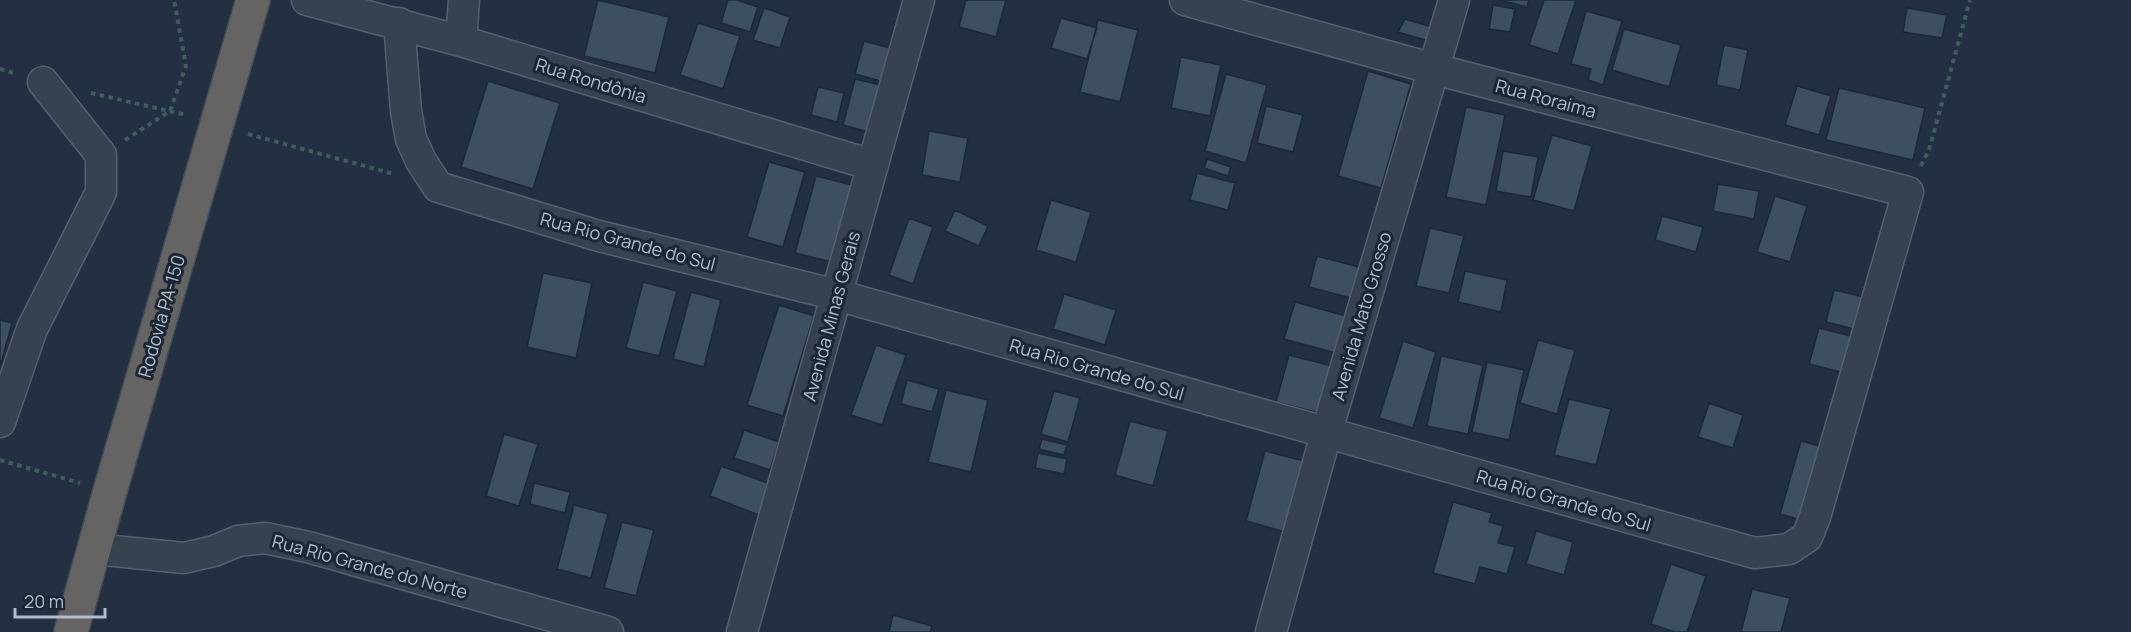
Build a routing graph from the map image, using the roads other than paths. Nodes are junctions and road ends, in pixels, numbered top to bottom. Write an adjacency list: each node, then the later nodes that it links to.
1 (253, 0): 15 (highway, Rodovia PA-150)
2 (308, 0): 7 (street, Rua Rondônia)
3 (464, 0): 8 (street)
4 (919, 0): 11 (street, Avenida Minas Gerais)
5 (1185, 0): 9 (street, Rua Roraima)
6 (1454, 0): 9 (street, Avenida Mato Grosso)
7 (399, 23): 8 (street, Rua Rondônia); 12 (street, Rua Rio Grande do Sul)
8 (461, 41): 11 (street, Rua Rondônia)
9 (1434, 69): 14 (street, Avenida Mato Grosso); 16 (street, Rua Roraima)
10 (43, 82): 13 (street)
11 (872, 165): 12 (street, Avenida Minas Gerais)
12 (837, 295): 14 (street, Rua Rio Grande do Sul); 19 (street, Avenida Minas Gerais)
13 (0, 422)
14 (1326, 434): 16 (street, Rua Rio Grande do Sul); 20 (street, Avenida Mato Grosso)
15 (94, 549): 17 (highway, Rodovia PA-150); 18 (street, Rua Rio Grande do Norte)
16 (1755, 553)
17 (71, 632)
18 (608, 632)
19 (742, 632)
20 (1271, 632)

